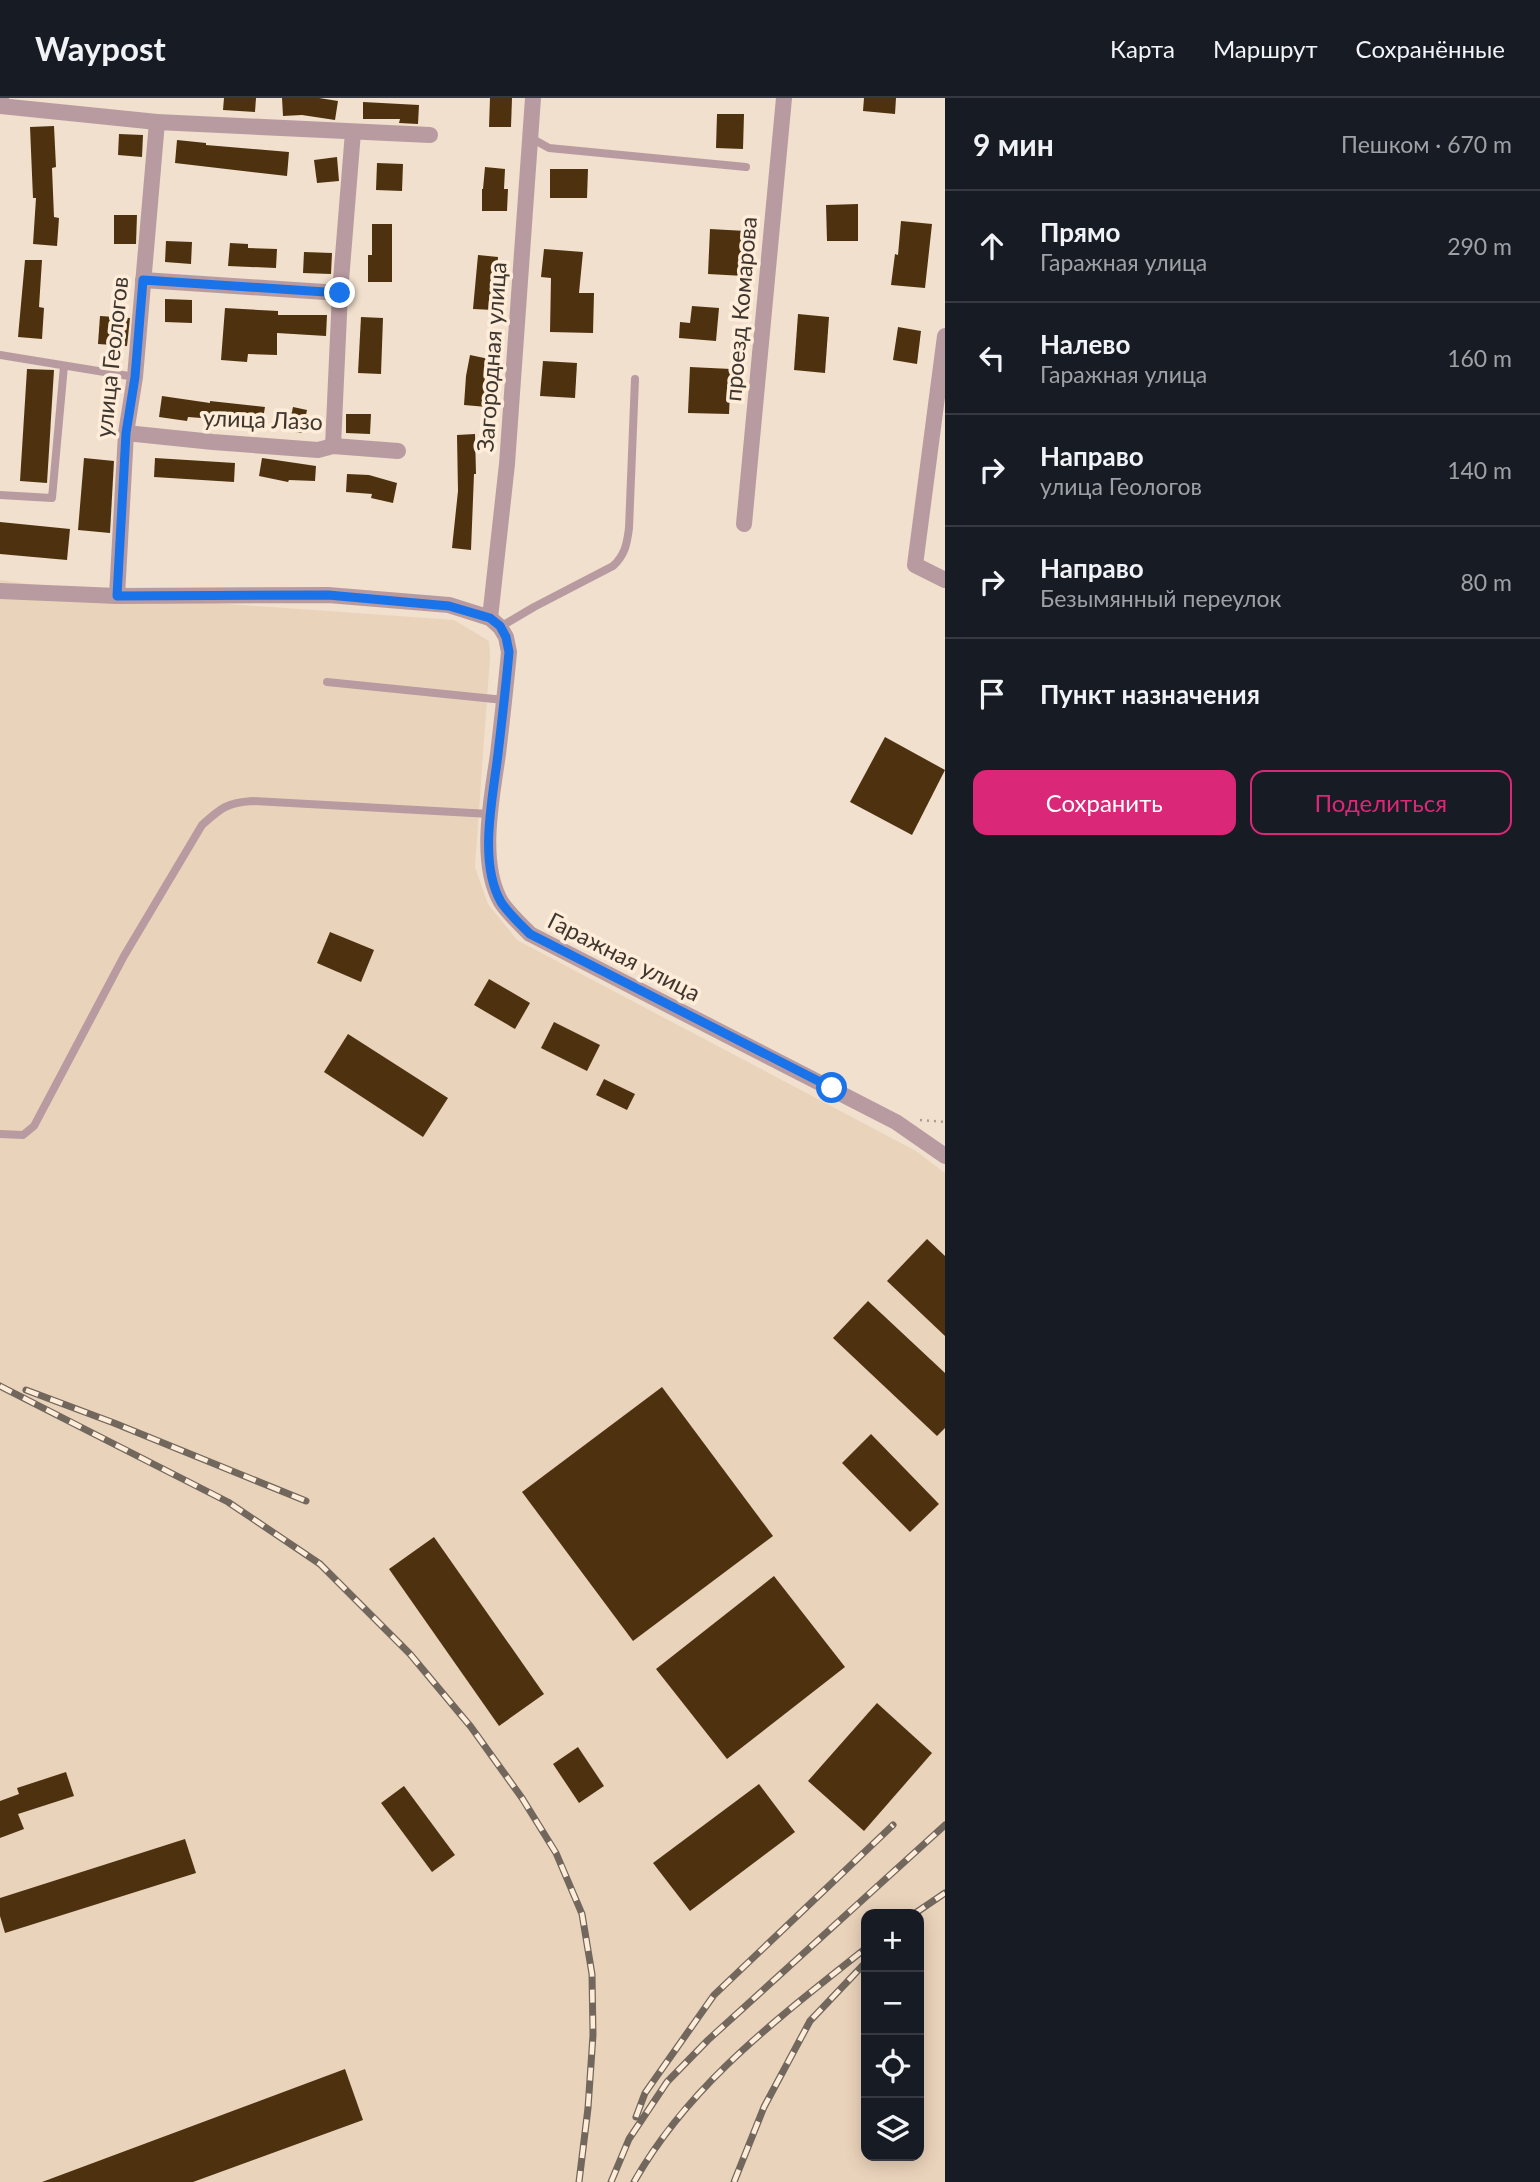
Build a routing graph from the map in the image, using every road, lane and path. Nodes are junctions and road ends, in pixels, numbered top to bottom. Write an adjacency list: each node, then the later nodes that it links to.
1 (533, 98): 7 (street, Загородная улица)
2 (783, 98): 20 (street, проезд Комарова)
3 (0, 101): 4 (street)
4 (157, 122): 5 (street); 9 (street, улица Геологов)
5 (353, 132): 6 (street); 10 (street)
6 (430, 135)
7 (531, 138): 8 (lane); 24 (street, Загородная улица)
8 (746, 167)
9 (143, 280): 10 (street); 14 (street, улица Геологов)
10 (340, 293): 17 (street)
11 (945, 336): 21 (street)
12 (0, 355): 13 (lane)
13 (64, 366): 14 (lane); 19 (lane)
14 (135, 377): 16 (street, улица Геологов)
15 (635, 379): 24 (lane)
16 (126, 433): 17 (street, улица Лазо); 23 (street, улица Геологов)
17 (333, 446): 18 (street, улица Лазо)
18 (398, 451)
19 (0, 495)
20 (744, 524)
21 (945, 580)
22 (0, 591): 23 (street)
23 (117, 596): 24 (street)
24 (495, 622): 26 (street, Гаражная улица)
25 (327, 682): 26 (lane)
26 (504, 700): 27 (street, Гаражная улица)
27 (490, 814): 28 (lane); 29 (street, Гаражная улица)
28 (0, 1134)
29 (945, 1156)

